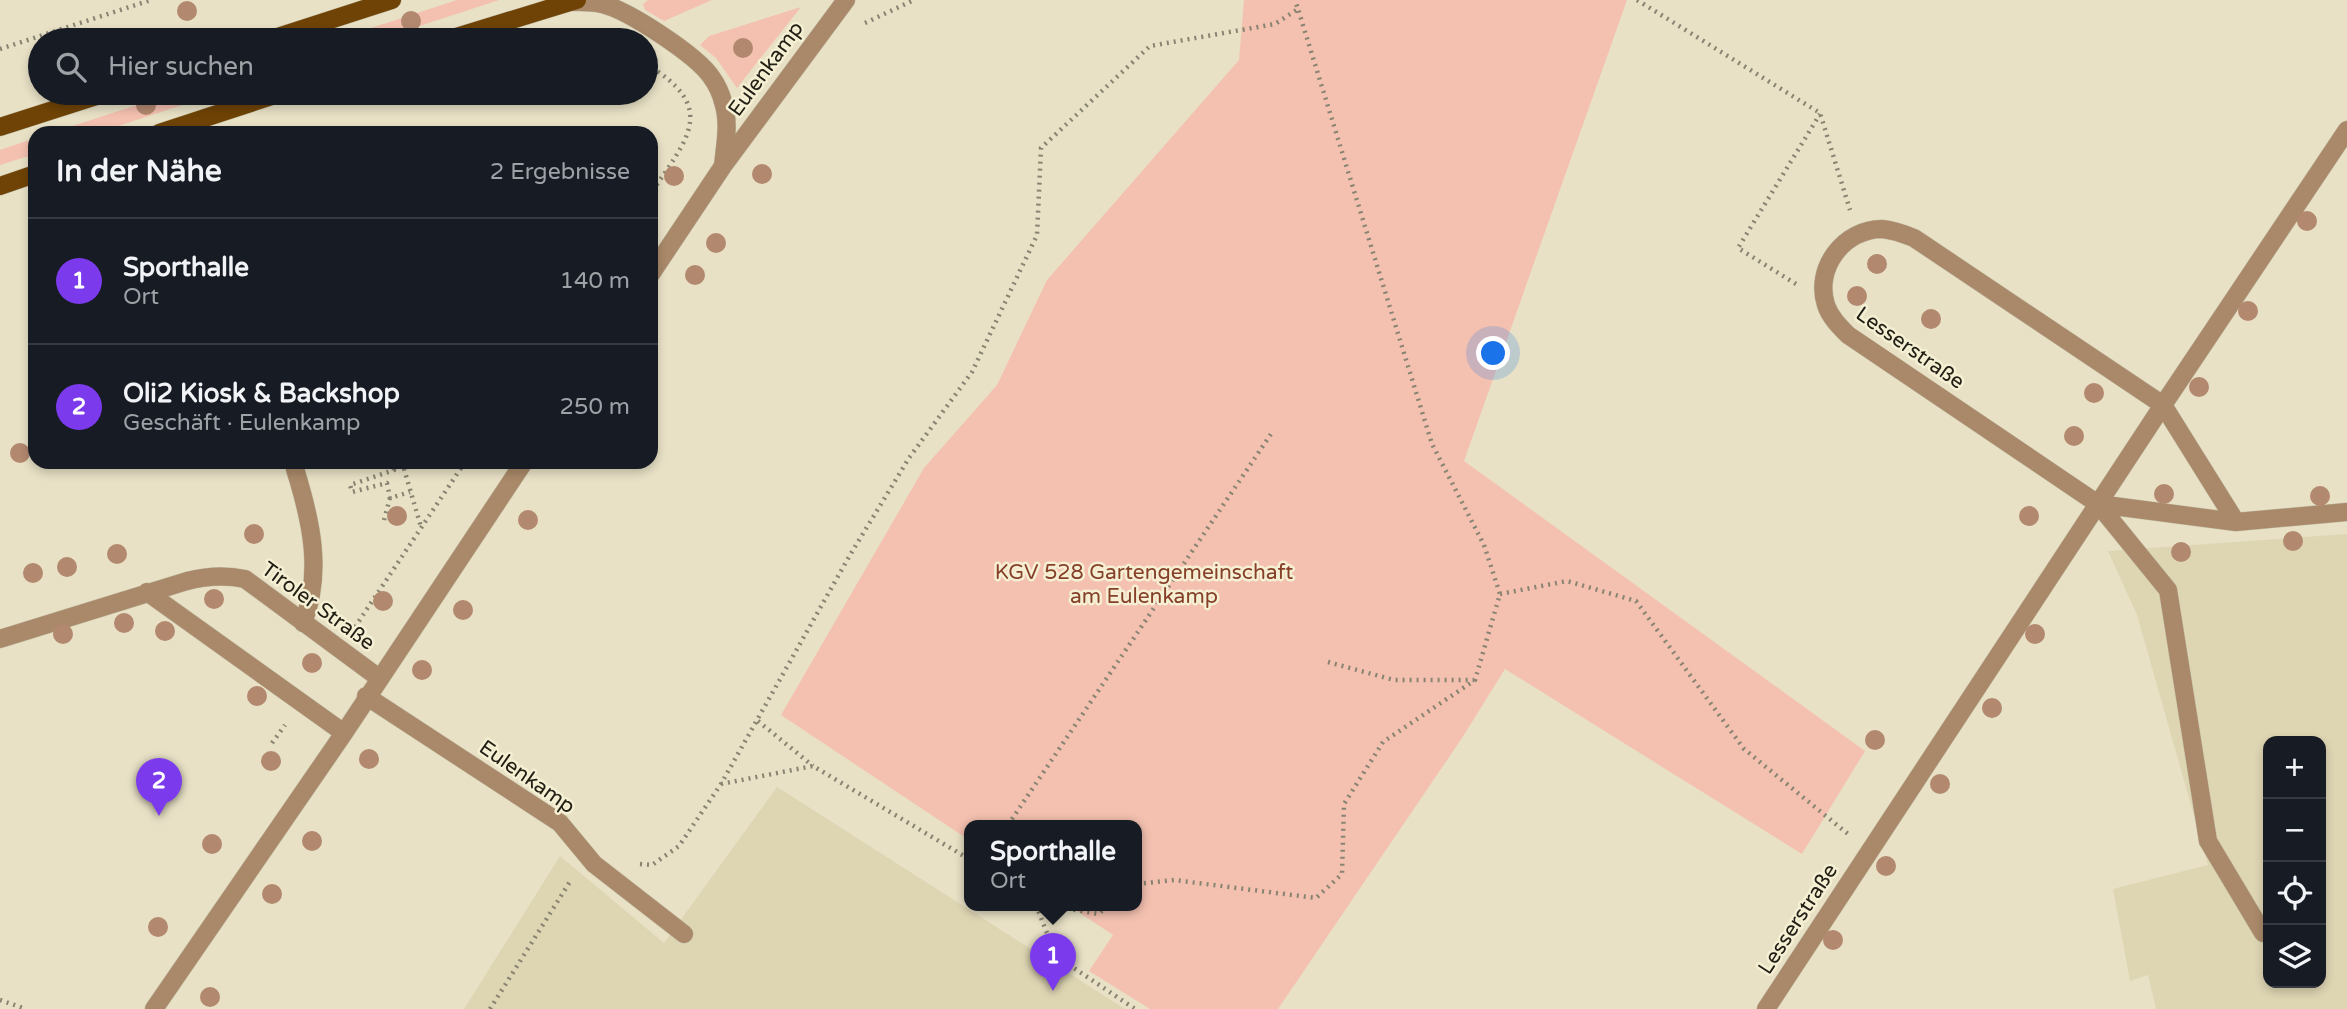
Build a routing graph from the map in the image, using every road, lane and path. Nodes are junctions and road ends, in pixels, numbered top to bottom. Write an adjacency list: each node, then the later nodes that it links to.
1 (150, 0): 8 (path)
2 (392, 0): 9 (main road)
3 (846, 0): 22 (street, Eulenkamp)
4 (1295, 0): 7 (path)
5 (1637, 0): 18 (path)
6 (573, 1): 10 (main road); 11 (street, Eulenkamp)
7 (1298, 9): 44 (path); 53 (path)
8 (64, 28)
9 (305, 28)
10 (485, 28)
11 (646, 28)
12 (658, 35): 22 (street, Eulenkamp)
13 (28, 40): 14 (path)
14 (0, 49)
15 (658, 71): 24 (path)
16 (69, 105): 20 (main road)
17 (244, 105): 19 (main road)
18 (1820, 113): 26 (path); 28 (path)
19 (180, 126)
20 (0, 127)
21 (2347, 130): 29 (street, Lesserstraße)
22 (723, 166): 27 (street, Eulenkamp)
23 (28, 176): 25 (main road)
24 (658, 183)
25 (0, 186)
26 (1857, 234): 28 (street); 29 (street)
27 (658, 264)
28 (1825, 303): 38 (street, Lesserstraße)
29 (2163, 405): 38 (street, Lesserstraße); 41 (street)
30 (1273, 431): 58 (path)
31 (295, 469): 45 (street)
32 (394, 469): 37 (path)
33 (404, 469): 36 (path)
34 (461, 469): 42 (path)
35 (519, 469): 49 (street)
36 (410, 492): 37 (path); 42 (path)
37 (390, 498): 40 (path)
38 (2098, 504): 41 (street); 59 (street, Lesserstraße); 66 (street)
39 (2347, 512): 41 (street)
40 (384, 520)
41 (2236, 522)
42 (421, 527): 46 (path)
43 (147, 592): 45 (street, Tiroler Straße); 47 (street, Tiroler Straße); 54 (street)
44 (1500, 594): 50 (path); 59 (path)
45 (303, 623): 49 (street, Tiroler Straße)
46 (353, 631)
47 (0, 639)
48 (1328, 662): 50 (path)
49 (379, 678): 51 (street)
50 (1475, 680): 62 (path)
51 (366, 696): 54 (street); 61 (street, Eulenkamp)
52 (293, 715): 55 (path)
53 (758, 721): 56 (path); 57 (path)
54 (344, 733): 70 (street)
55 (272, 743)
56 (813, 766): 57 (path); 60 (path)
57 (721, 785): 61 (path)
58 (1011, 820)
59 (1870, 852): 73 (street, Lesserstraße)
60 (964, 856)
61 (594, 864): 67 (street, Eulenkamp); 71 (path)
62 (1142, 883)
63 (1038, 911): 72 (path)
64 (1081, 911): 65 (path)
65 (1102, 911)
66 (2263, 933)
67 (684, 934)
68 (0, 1000): 69 (path)
69 (26, 1009)
70 (154, 1009)
71 (490, 1009)
72 (1135, 1009)
73 (1766, 1009)

